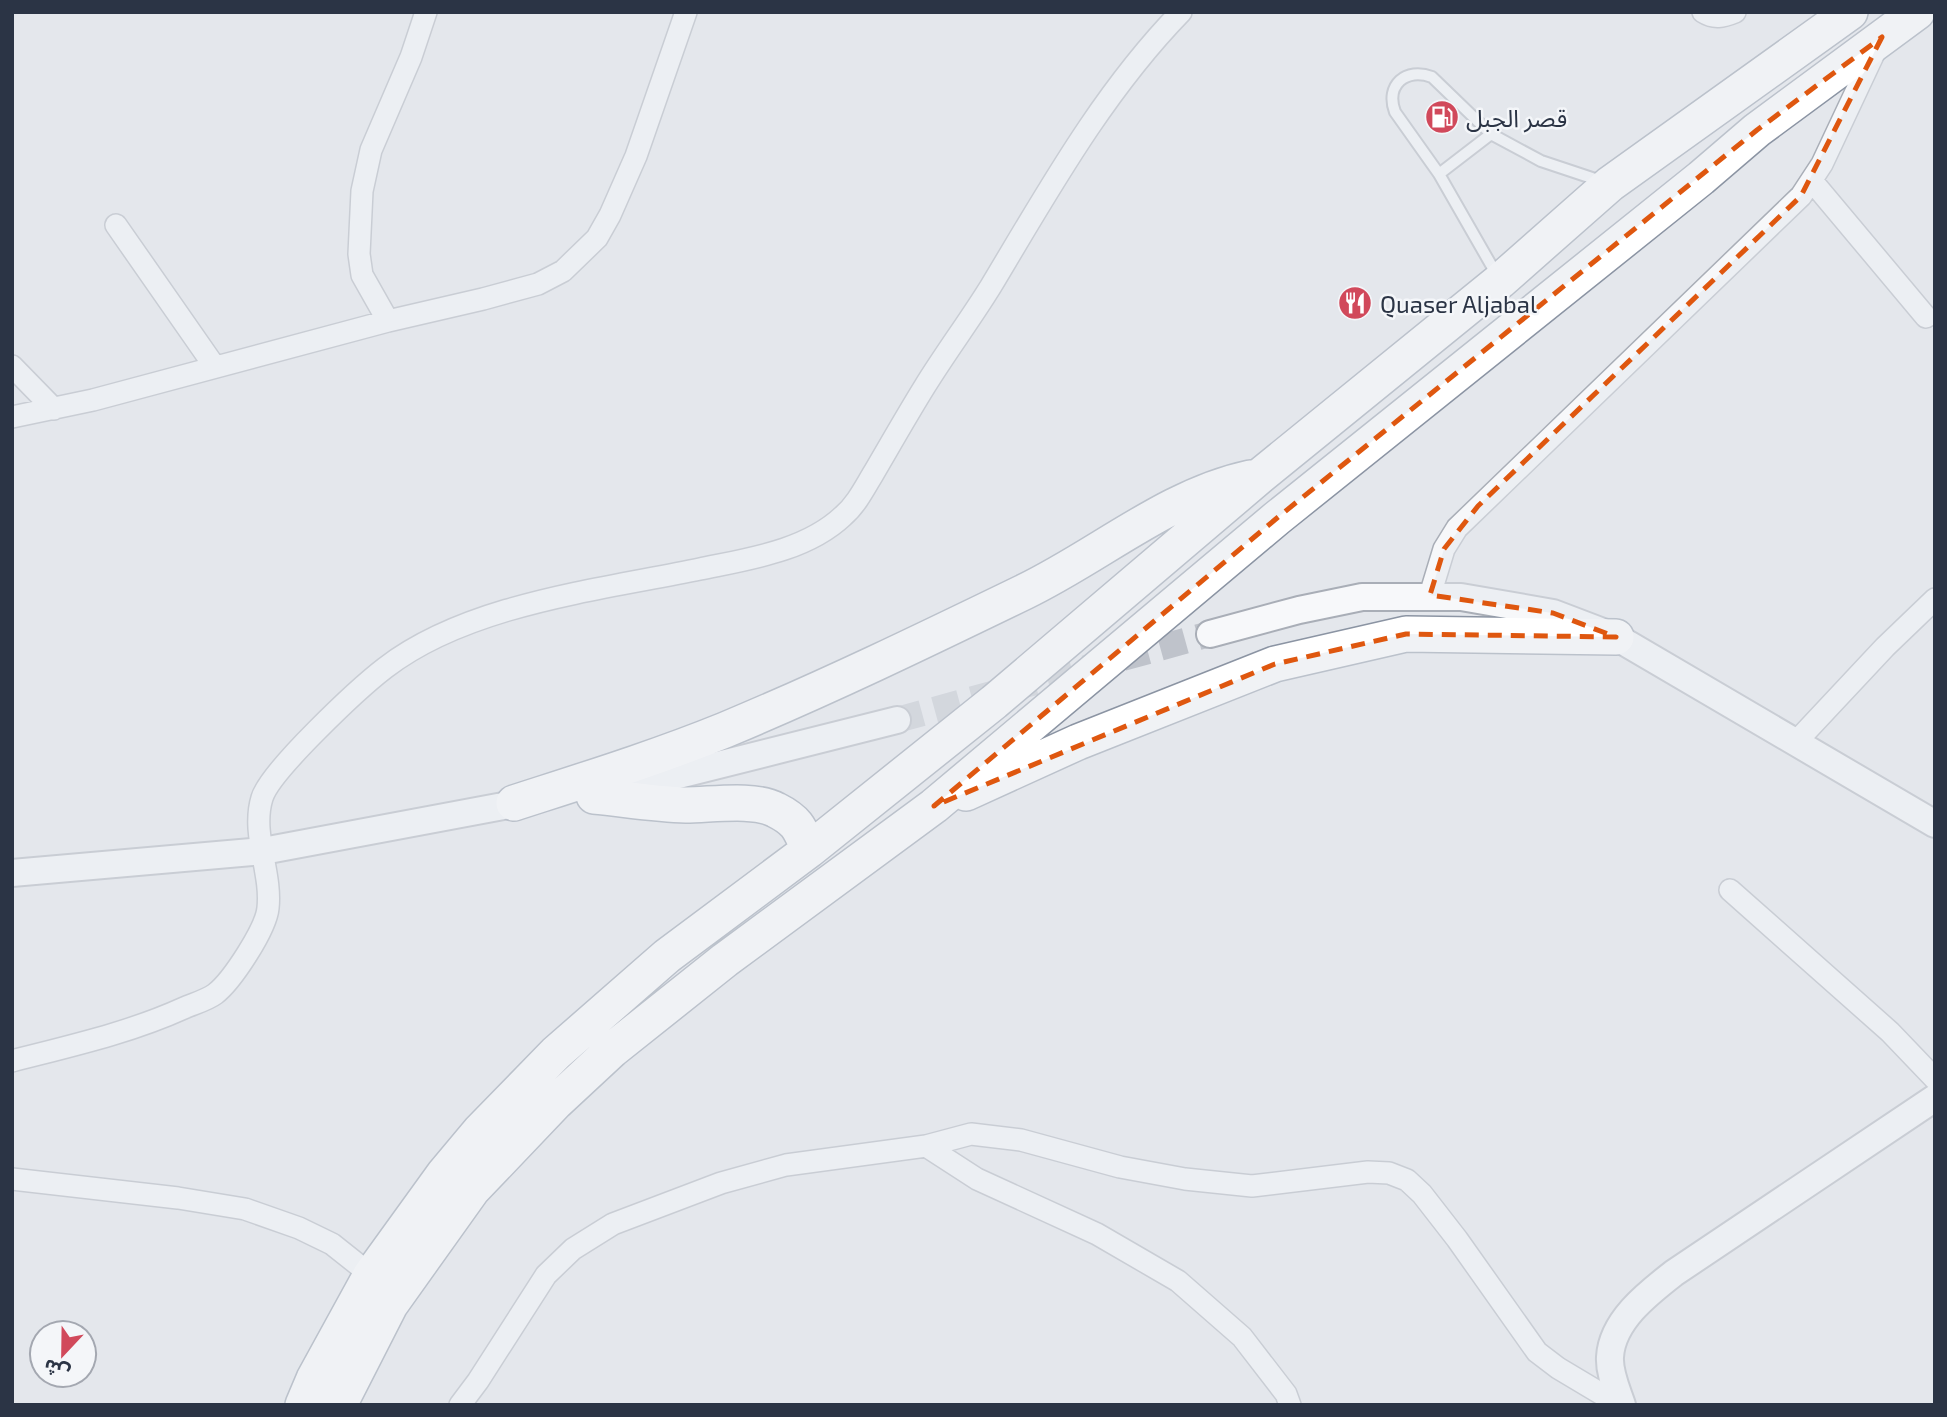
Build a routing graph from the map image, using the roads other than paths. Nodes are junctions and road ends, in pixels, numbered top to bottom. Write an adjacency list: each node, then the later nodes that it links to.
1 (426, 12): 16 (street)
2 (686, 12): 16 (street)
3 (1181, 12): 33 (street)
4 (1703, 12): 5 (street)
5 (1735, 12)
6 (1850, 12): 12 (highway)
7 (1917, 12): 8 (highway)
8 (1882, 37): 11 (street); 30 (highway)
9 (1491, 134): 10 (lane); 10 (lane); 12 (lane)
10 (1439, 174): 14 (lane)
11 (1812, 181): 15 (street); 22 (street)
12 (1611, 184): 14 (highway)
13 (116, 225): 18 (street)
14 (1500, 281): 21 (highway)
15 (1926, 317)
16 (388, 321): 18 (street)
17 (12, 366): 19 (street)
18 (215, 368): 19 (street)
19 (54, 408): 20 (street)
20 (12, 417)
21 (1260, 476): 29 (highway); 32 (highway)
22 (1430, 595): 24 (street); 25 (street)
23 (1935, 599): 27 (street)
24 (1210, 634)
25 (1616, 638): 27 (street); 30 (highway)
26 (897, 720): 28 (street)
27 (1796, 742): 31 (street)
28 (594, 796): 29 (street); 32 (highway)
29 (514, 803): 33 (street)
30 (934, 806): 43 (highway)
31 (1935, 824)
32 (809, 850): 41 (highway)
33 (263, 851): 34 (street); 36 (street)
34 (12, 873)
35 (1730, 890): 37 (street)
36 (12, 1061)
37 (1935, 1079)
38 (1935, 1098): 46 (street)
39 (926, 1146): 44 (street); 45 (street); 46 (street)
40 (12, 1179): 41 (street)
41 (371, 1275): 42 (highway)
42 (303, 1405)
43 (339, 1405)
44 (460, 1405)
45 (1290, 1405)
46 (1621, 1405)

